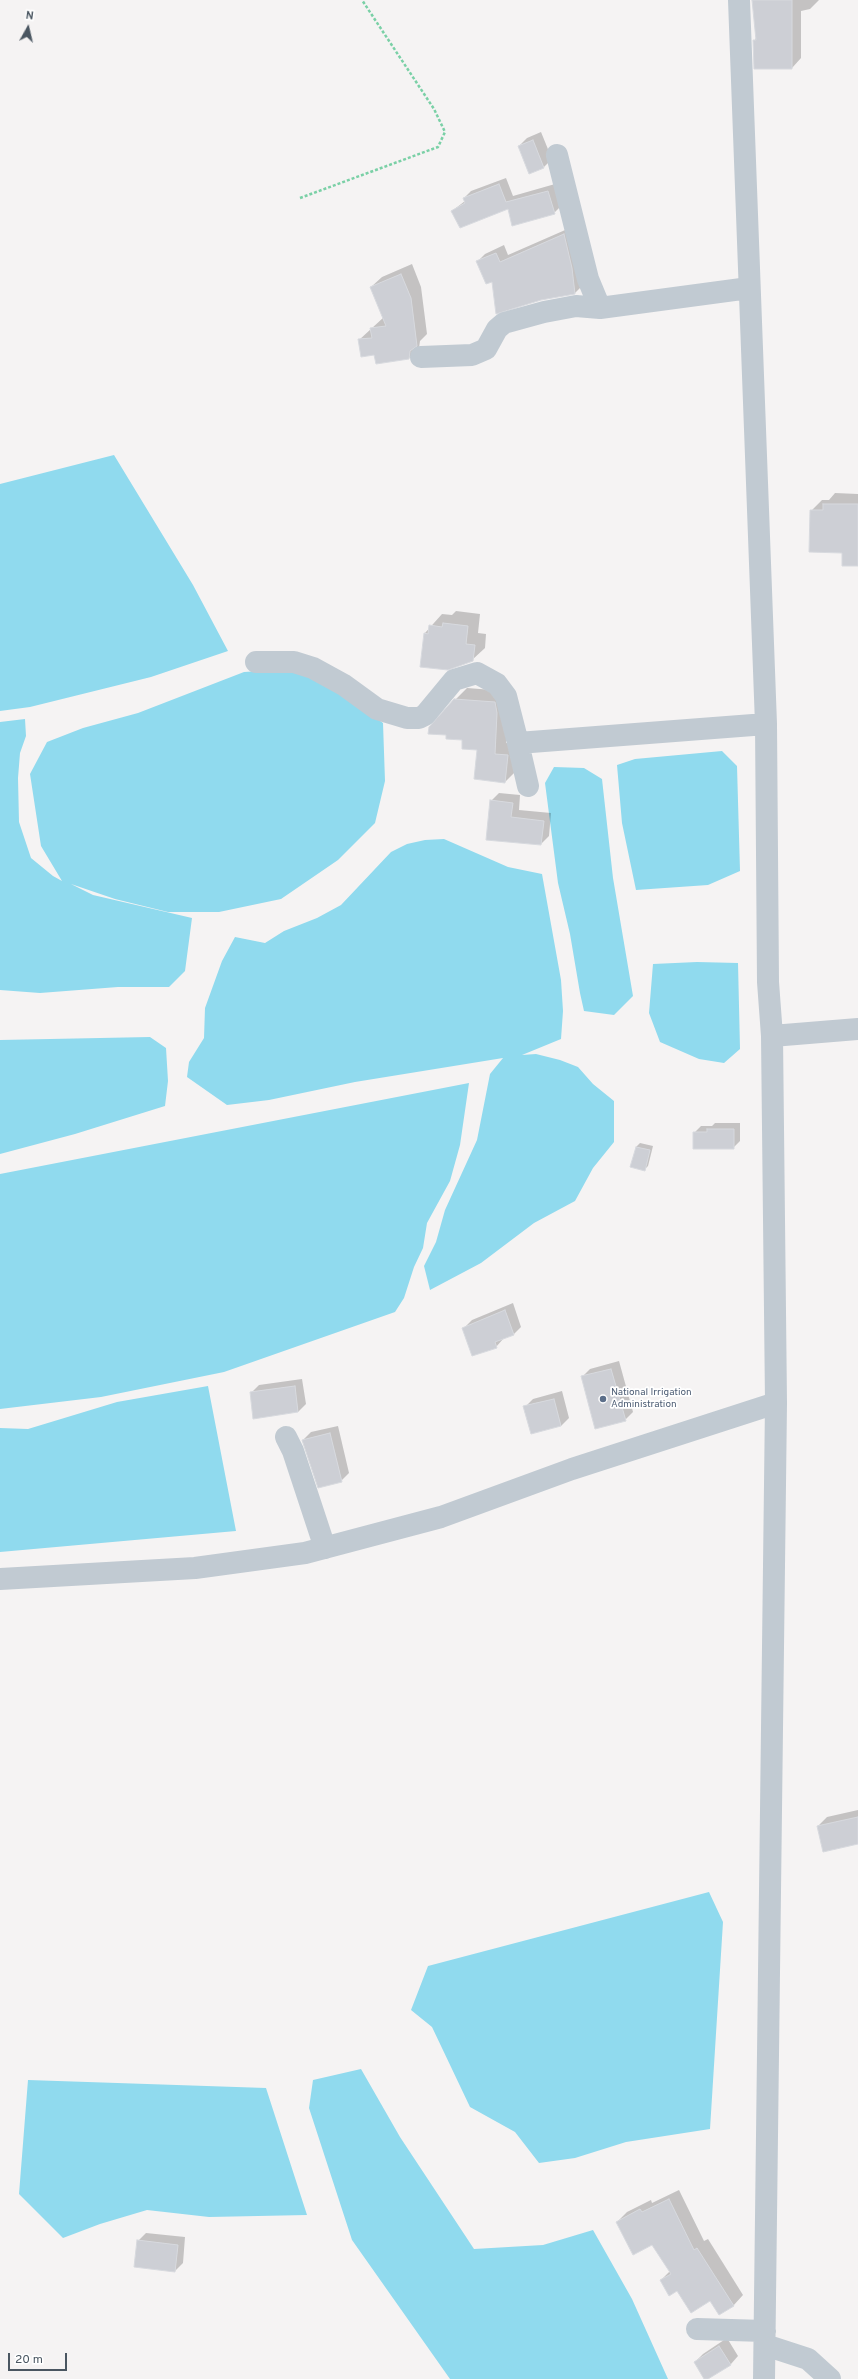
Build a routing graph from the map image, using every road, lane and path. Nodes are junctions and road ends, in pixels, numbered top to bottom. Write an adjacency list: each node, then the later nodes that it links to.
1 (362, 0): 4 (path)
2 (739, 0): 5 (street)
3 (557, 155): 6 (street)
4 (300, 198)
5 (749, 288): 6 (street); 9 (street)
6 (600, 308): 7 (street)
7 (421, 357)
8 (256, 662): 10 (street)
9 (766, 724): 10 (street); 13 (street)
10 (518, 743): 11 (street)
11 (528, 786)
12 (858, 1029): 13 (street)
13 (772, 1036): 14 (street)
14 (776, 1403): 16 (street); 19 (street)
15 (286, 1437): 16 (street)
16 (325, 1548): 17 (street)
17 (0, 1579)
18 (697, 2329): 19 (street)
19 (765, 2338): 20 (street); 21 (street)
20 (764, 2379)
21 (830, 2379)

